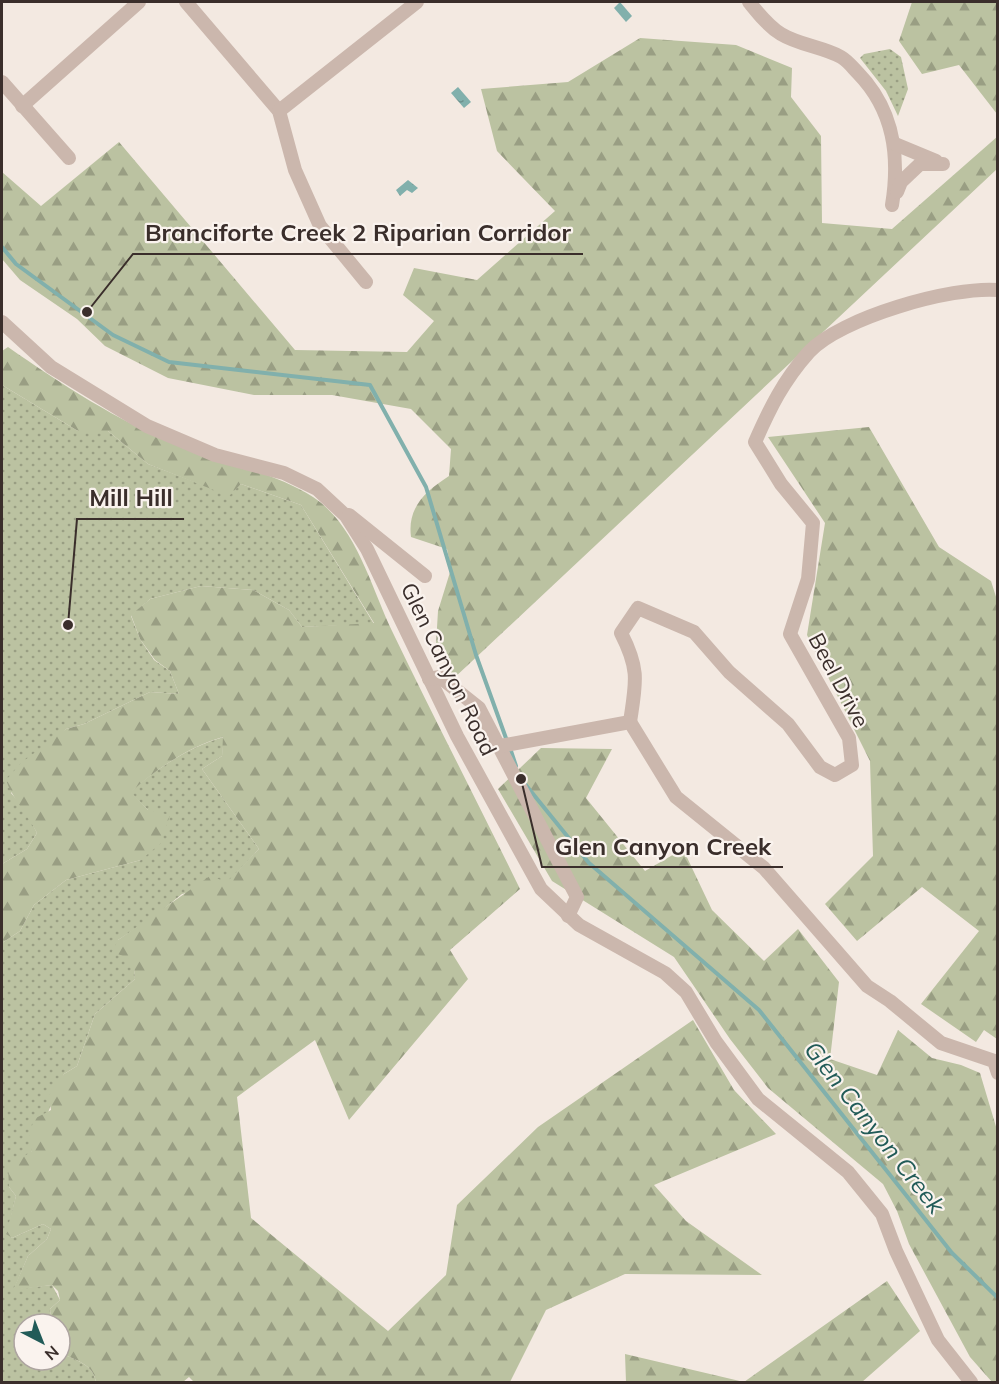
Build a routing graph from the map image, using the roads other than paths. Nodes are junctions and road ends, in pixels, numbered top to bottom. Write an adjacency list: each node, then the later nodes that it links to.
1 (139, 2): 6 (street)
2 (186, 2): 7 (street)
3 (417, 2): 7 (street)
4 (749, 2): 8 (street)
5 (2, 82): 6 (street)
6 (22, 106): 9 (street)
7 (279, 111): 10 (street)
8 (895, 144): 8 (street)
9 (69, 158)
10 (366, 282)
11 (998, 290): 17 (street, Beel Drive)
12 (2, 322): 13 (street, Glen Canyon Road)
13 (7, 336): 14 (street, Glen Canyon Road)
14 (317, 489): 15 (street); 16 (street, Glen Canyon Road)
15 (425, 576)
16 (429, 679): 18 (street); 19 (street, Glen Canyon Road)
17 (630, 722): 18 (street); 20 (street)
18 (503, 752): 19 (street)
19 (568, 915): 21 (street, Glen Canyon Road)
20 (998, 1073)
21 (971, 1383)

